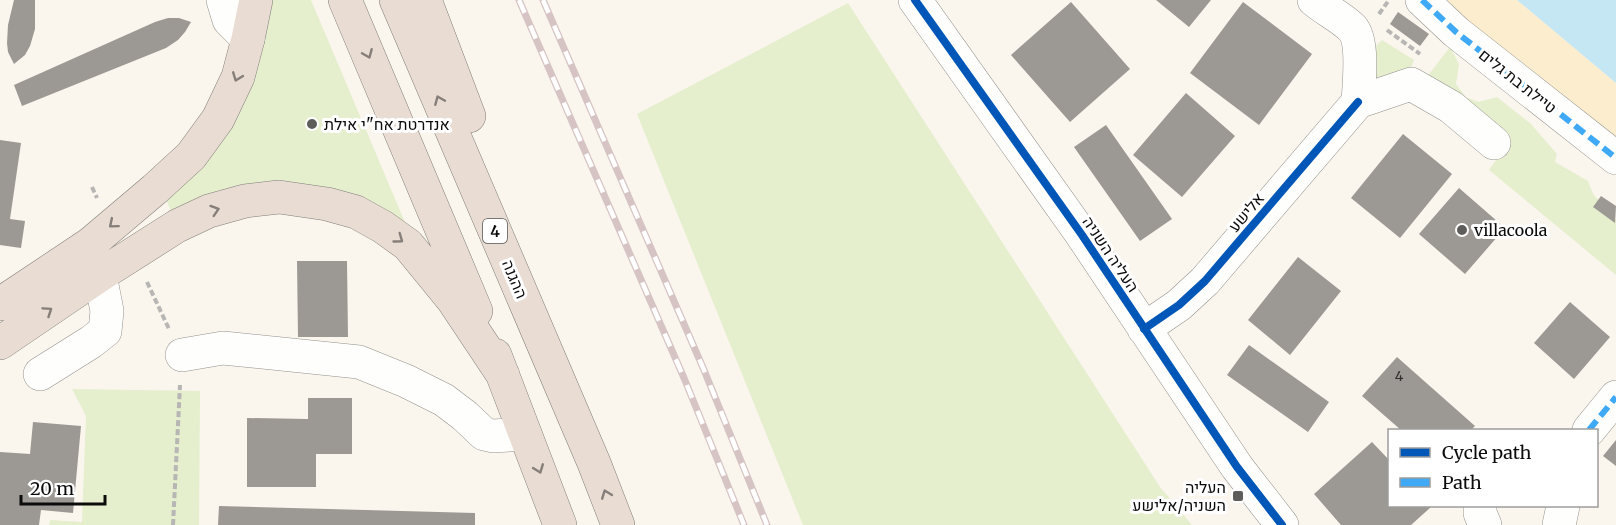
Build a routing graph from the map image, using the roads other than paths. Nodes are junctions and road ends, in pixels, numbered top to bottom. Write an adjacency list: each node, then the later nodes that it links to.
1 (223, 0): 9 (street)
2 (256, 0): 9 (highway)
3 (345, 0): 19 (highway, one-way to 19)
4 (396, 0): 23 (highway, ההגנה / 4, one-way to 4)
5 (425, 0): 23 (highway)
6 (915, 0): 15 (street, העליה השניה)
7 (1314, 0): 10 (street)
8 (1422, 0): 12 (street, טיילת בת גלים)
9 (248, 39): 14 (highway, one-way to 14)
10 (1358, 102): 11 (street); 15 (street, אלישע)
11 (1494, 143)
12 (1616, 158)
13 (100, 275): 16 (highway, one-way to 13); 18 (street); 19 (highway, one-way to 19)
14 (0, 304)
15 (1144, 329): 28 (street, העליה השניה)
16 (0, 343)
17 (182, 355): 22 (street)
18 (40, 374)
19 (503, 375): 22 (highway)
20 (1616, 397): 21 (street)
21 (1590, 429)
22 (525, 434): 26 (highway, one-way to 26)
23 (594, 463): 27 (highway, ההגנה / 4, one-way to 23)
24 (1480, 507): 29 (street)
25 (1563, 507): 30 (street)
26 (560, 525)
27 (618, 525)
28 (1282, 525)
29 (1485, 525)
30 (1559, 525)

